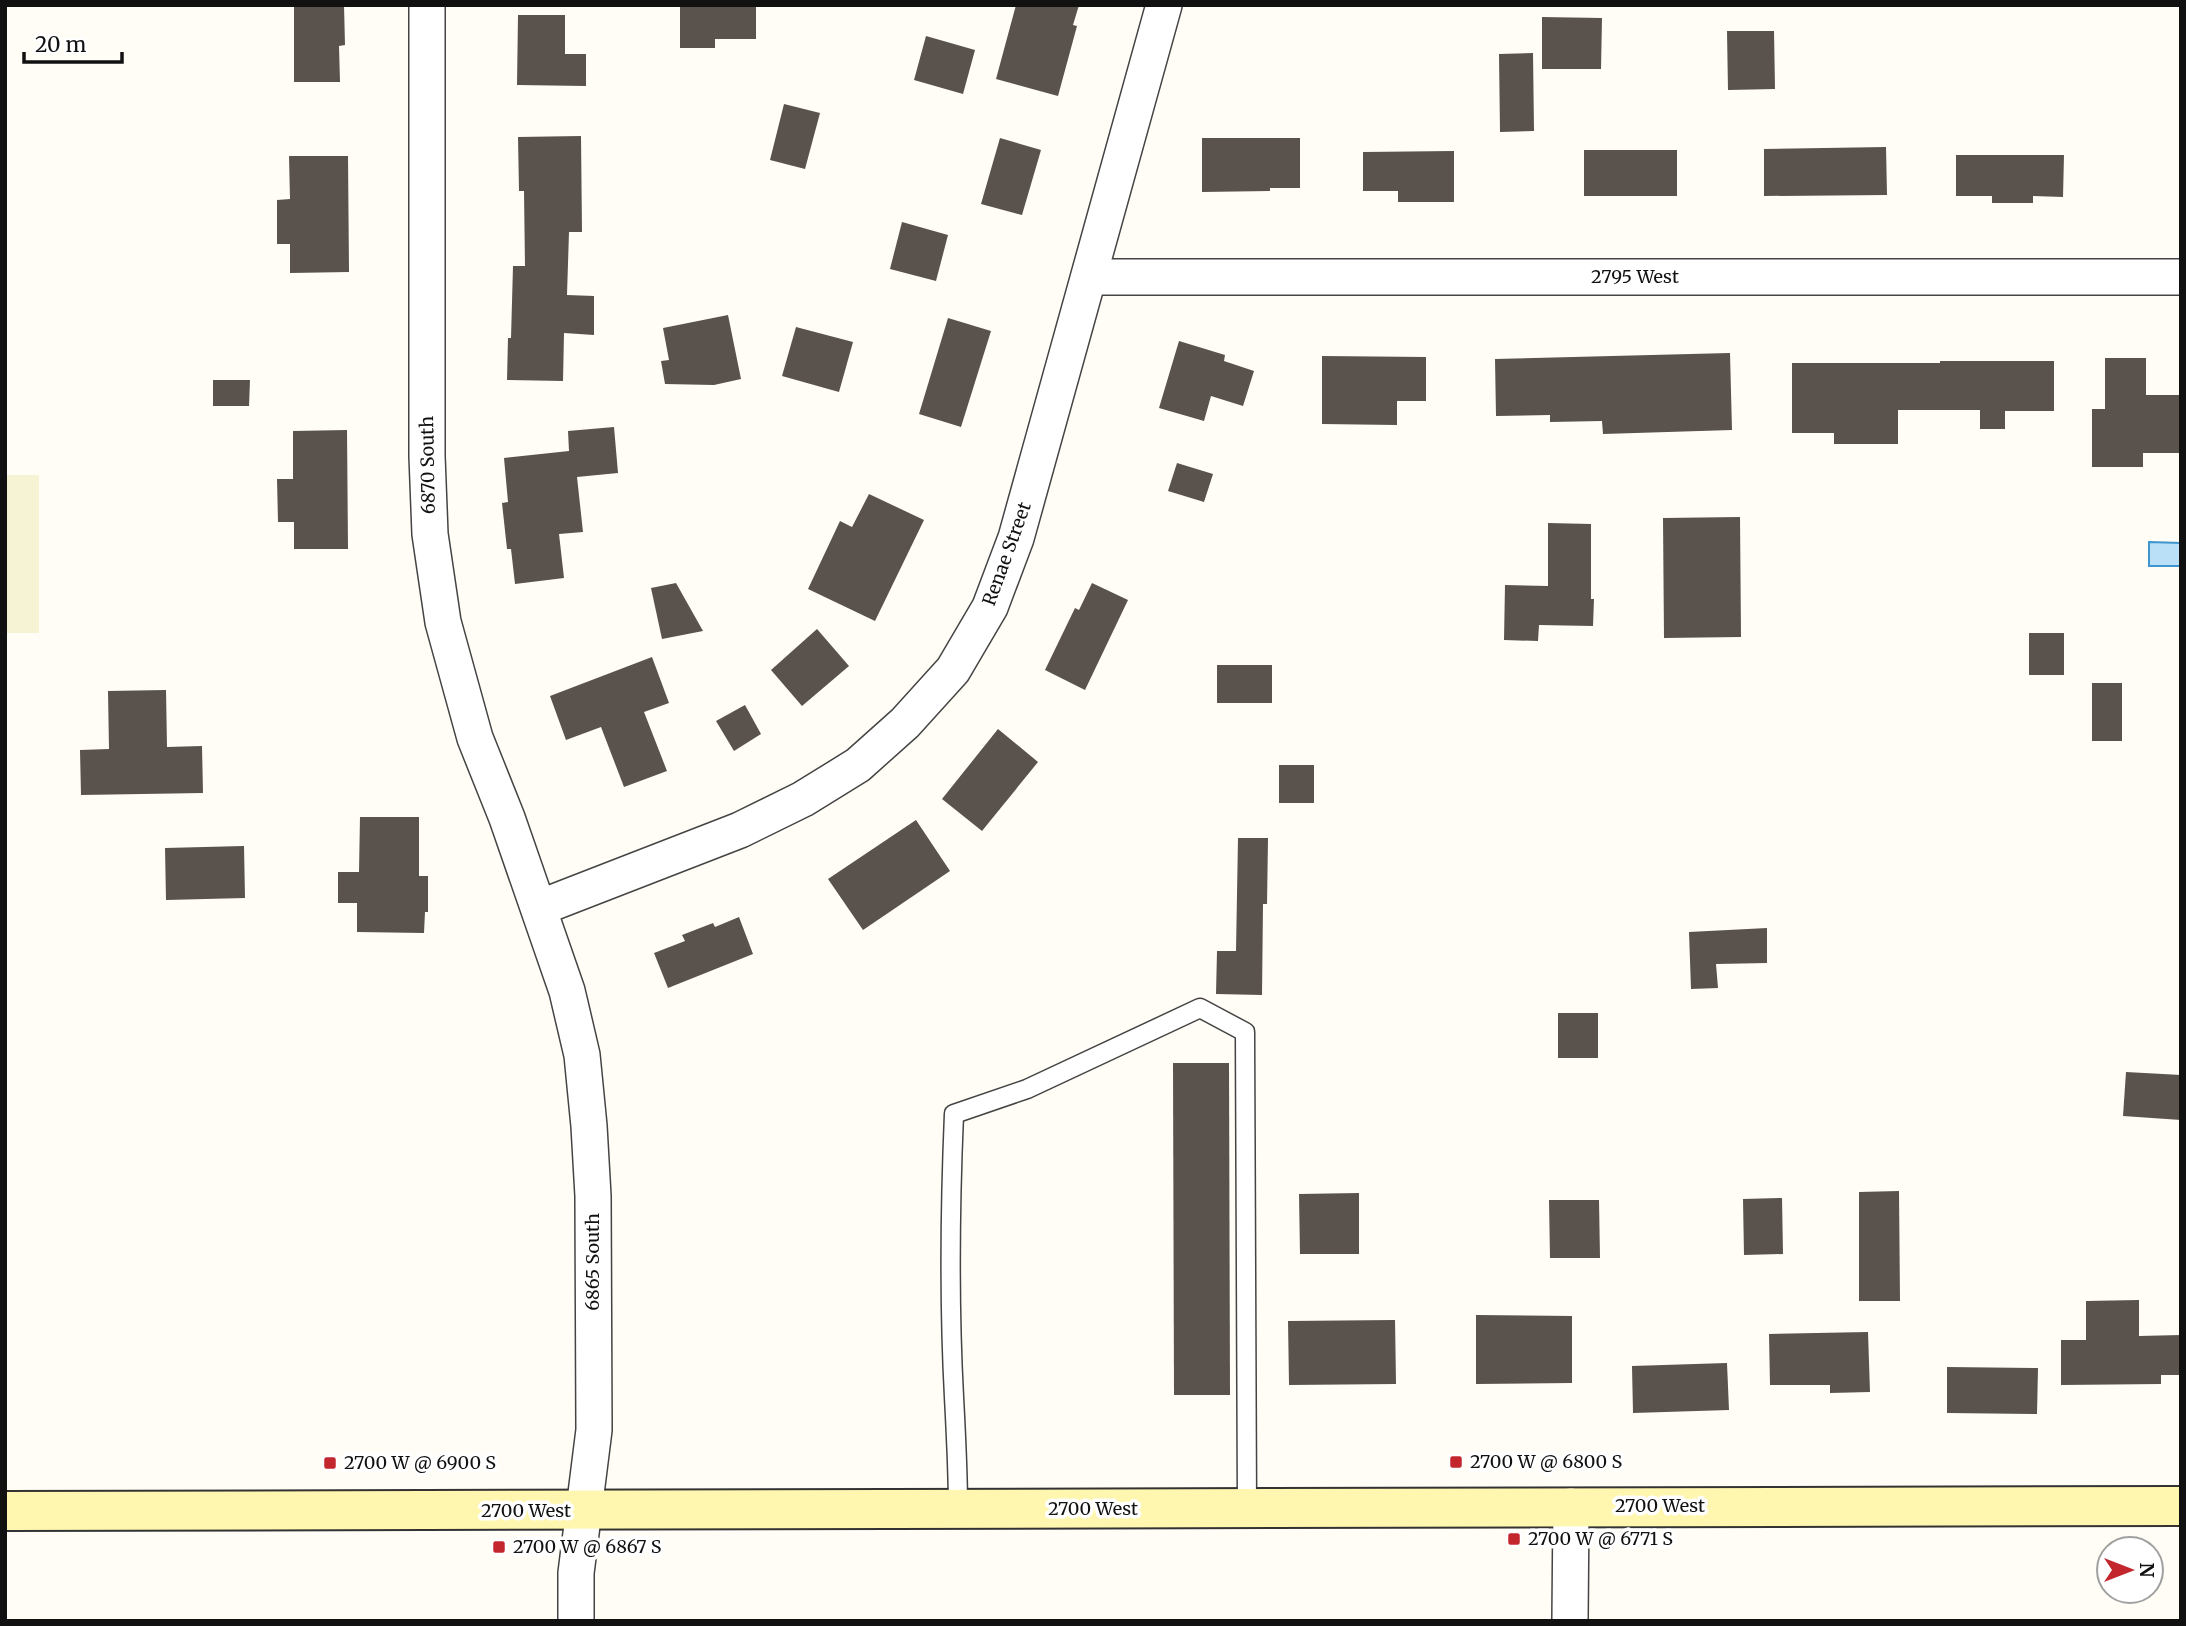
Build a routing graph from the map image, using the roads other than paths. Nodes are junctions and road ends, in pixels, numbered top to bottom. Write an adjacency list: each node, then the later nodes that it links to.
1 (428, 5): 5 (street, 6870 South)
2 (1164, 5): 4 (street, Renae Street)
3 (2181, 276): 4 (street, 2795 West)
4 (1089, 277): 5 (street, Renae Street)
5 (539, 908): 11 (street, 6865 South)
6 (1571, 1506): 7 (main road, 2700 West); 9 (main road, 2700 West); 13 (street)
7 (2181, 1506)
8 (958, 1509): 9 (main road, 2700 West); 9 (lane); 11 (main road, 2700 West)
9 (1247, 1510)
10 (5, 1511): 11 (main road, 2700 West)
11 (586, 1511): 12 (street, 6865 South)
12 (576, 1621)
13 (1570, 1621)

